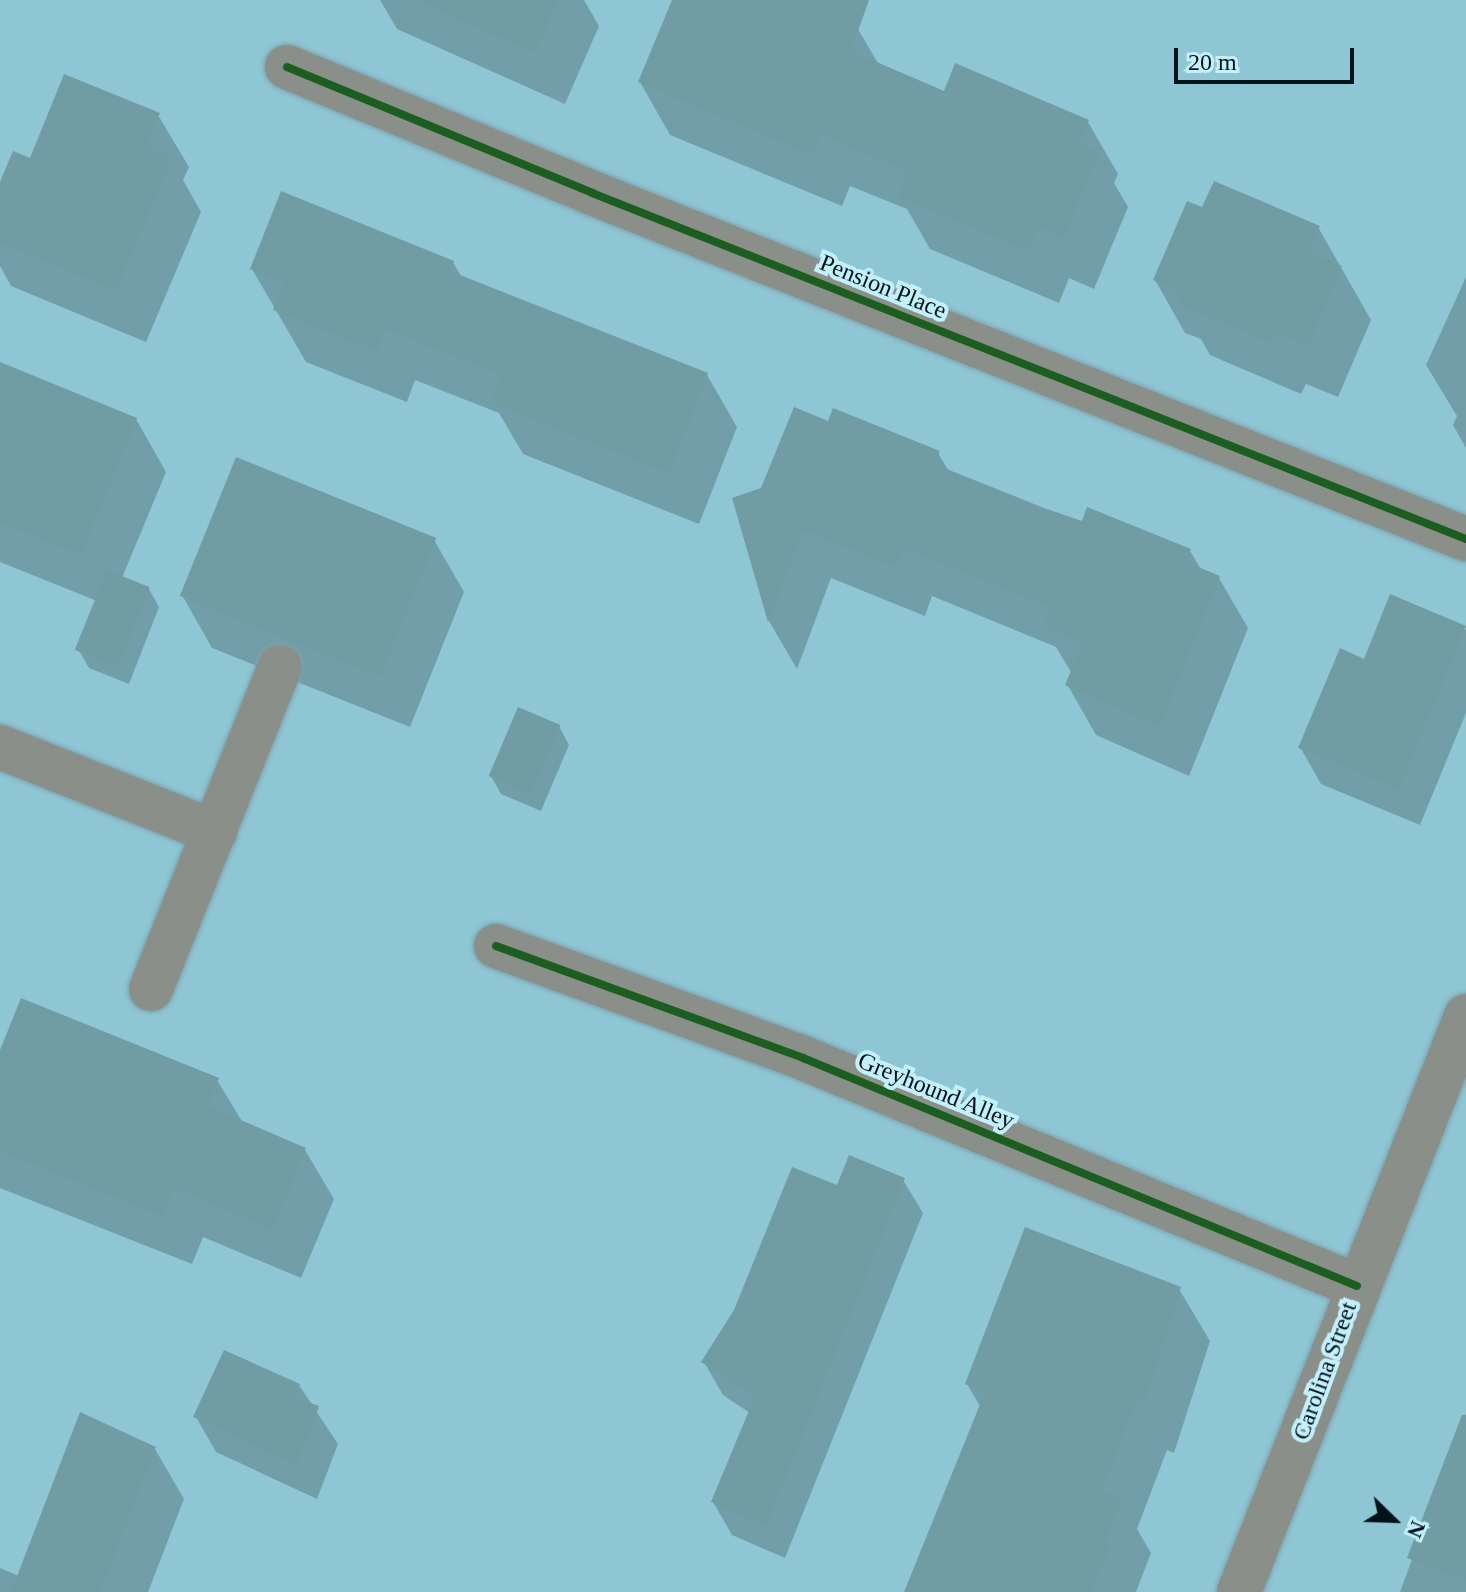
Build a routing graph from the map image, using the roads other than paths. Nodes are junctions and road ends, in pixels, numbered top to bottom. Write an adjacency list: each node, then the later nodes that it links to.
1 (287, 67): 2 (street, Pension Place)
2 (1466, 539)
3 (280, 667): 5 (street)
4 (0, 747): 5 (street)
5 (215, 832): 7 (street)
6 (496, 946): 9 (street, Greyhound Alley)
7 (151, 989)
8 (1466, 1016): 9 (street, Carolina Street)
9 (1357, 1286): 10 (street, Carolina Street)
10 (1239, 1592)

